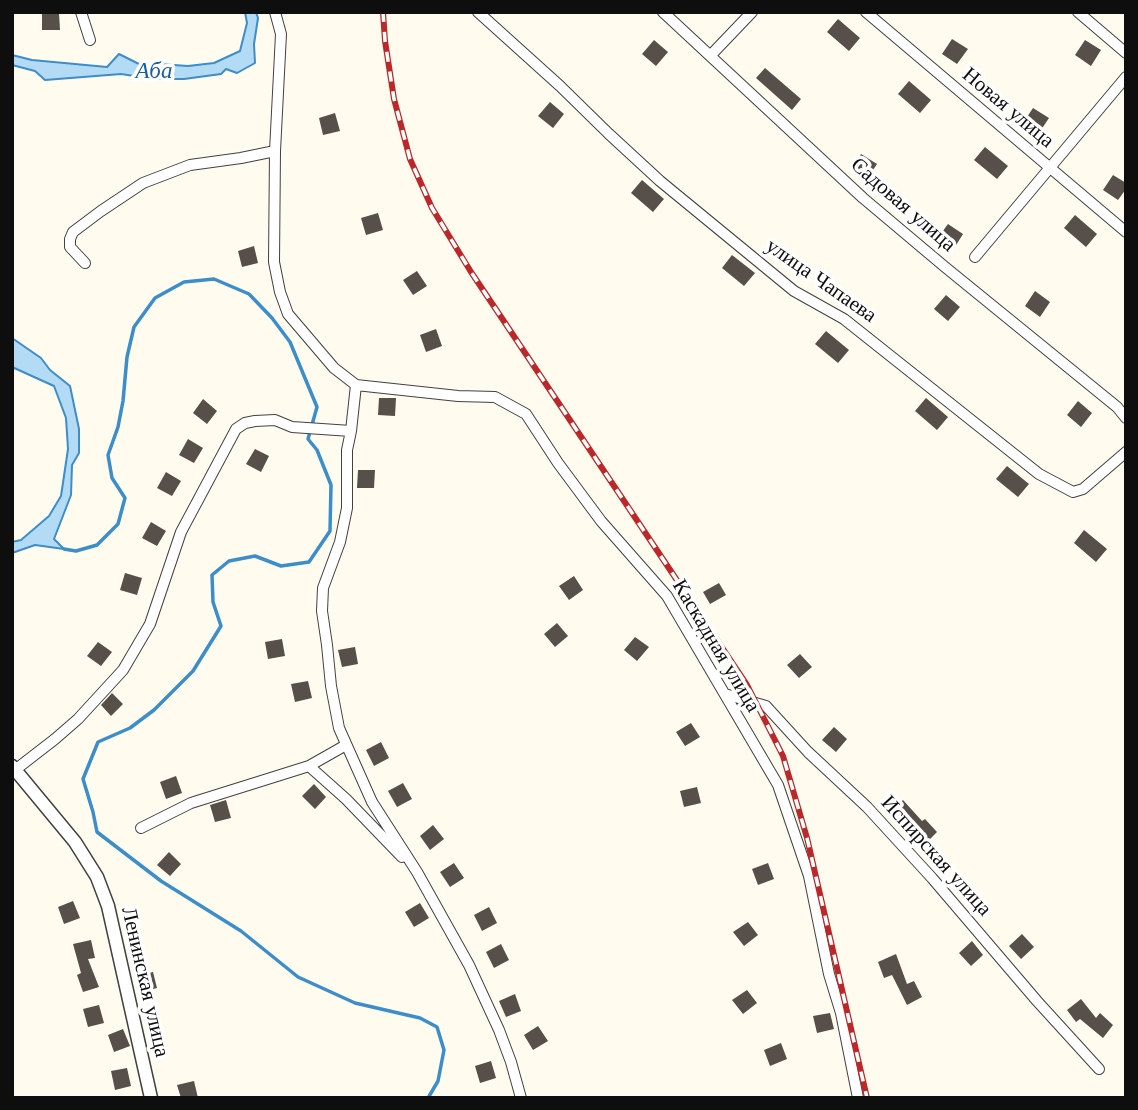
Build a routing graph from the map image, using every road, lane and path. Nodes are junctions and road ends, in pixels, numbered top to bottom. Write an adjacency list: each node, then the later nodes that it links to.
1 (81, 12): 8 (street)
2 (275, 12): 12 (street)
3 (478, 12): 20 (street, улица Чапаева)
4 (663, 12): 10 (street, Садовая улица)
5 (752, 12): 10 (street)
6 (866, 12): 13 (street, Новая улица)
7 (1078, 12): 9 (street)
8 (90, 40)
9 (1126, 53)
10 (710, 56): 18 (street, Садовая улица)
11 (1126, 77): 13 (street)
12 (275, 151): 16 (street); 17 (street)
13 (1049, 169): 14 (street, Новая улица); 15 (street)
14 (1126, 232)
15 (975, 257)
16 (85, 263)
17 (356, 385): 19 (street); 21 (street, Каскадная улица)
18 (1126, 418)
19 (351, 432): 22 (street); 24 (street)
20 (1126, 452)
21 (725, 694): 27 (street, Испирская улица); 30 (street, Каскадная улица)
22 (346, 745): 23 (street); 26 (street)
23 (309, 766): 25 (street); 26 (street)
24 (14, 768): 28 (street, Ленинская улица)
25 (141, 828)
26 (417, 872): 29 (street)
27 (1099, 1069)
28 (151, 1098)
29 (521, 1098)
30 (859, 1098)

